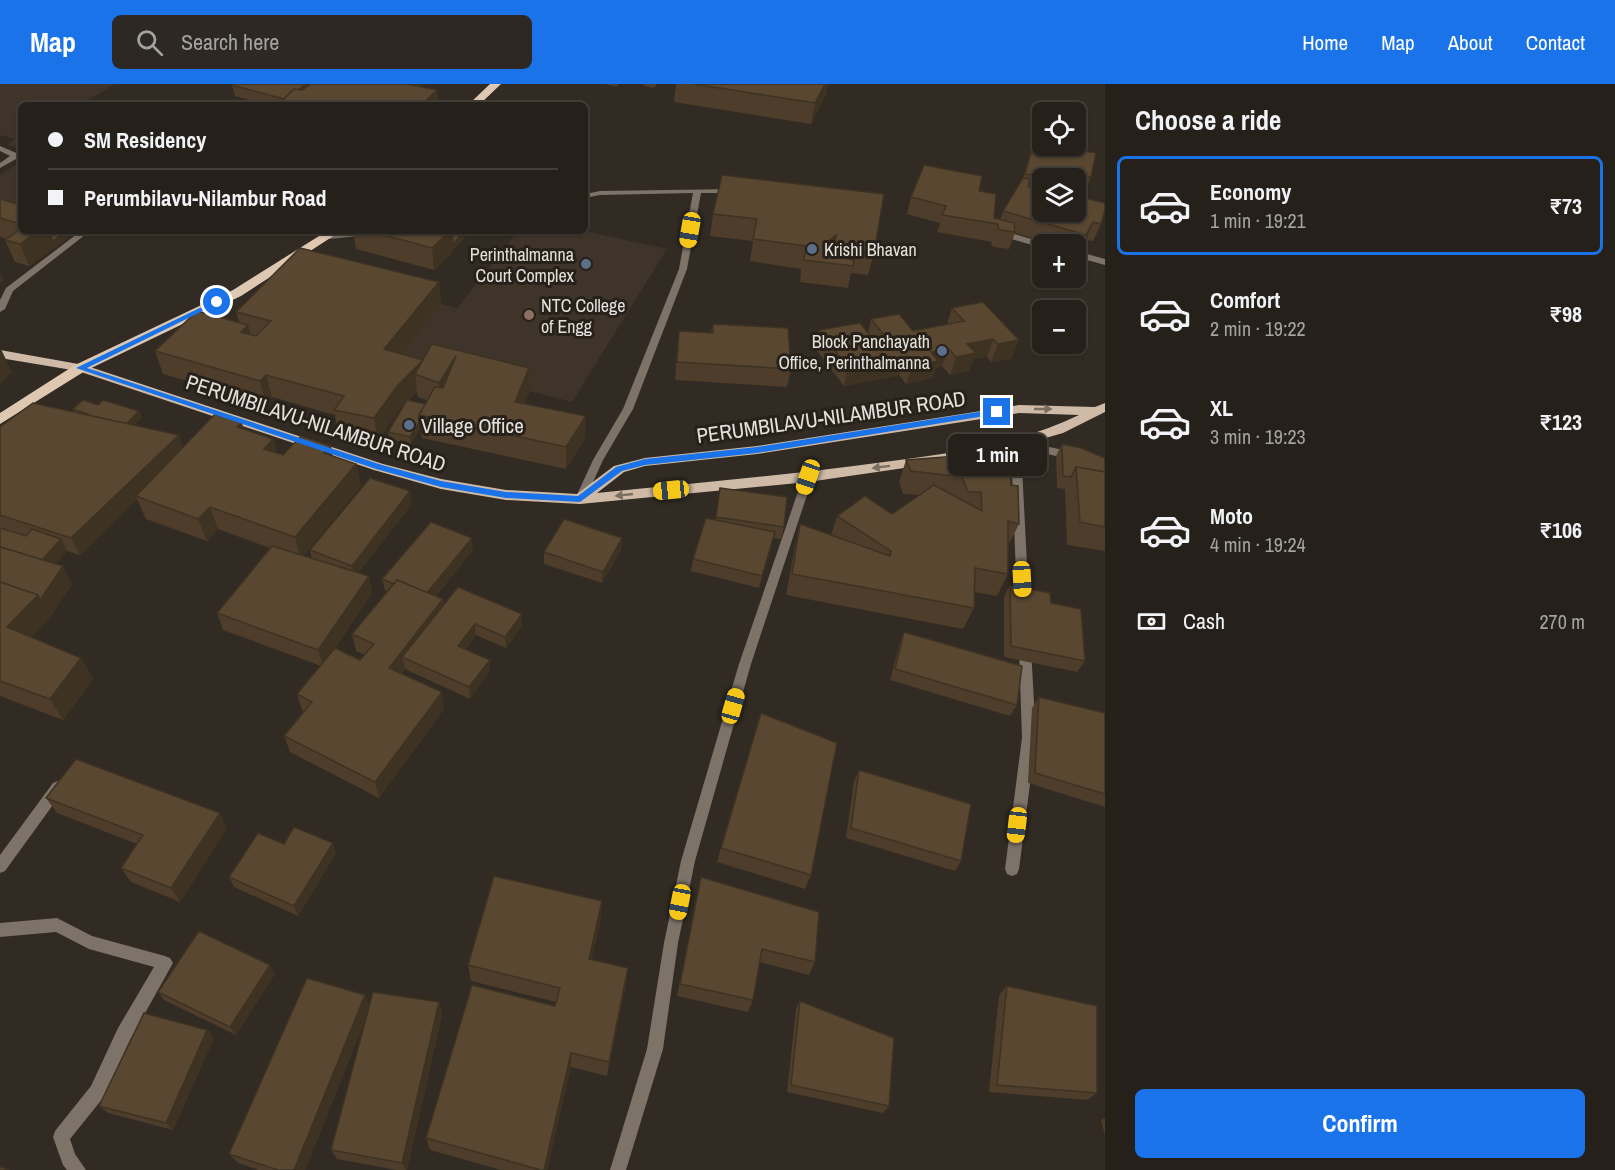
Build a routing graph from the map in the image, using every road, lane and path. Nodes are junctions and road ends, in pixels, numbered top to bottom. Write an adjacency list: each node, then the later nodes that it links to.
1 (496, 84): 2 (highway)
2 (475, 102)
3 (0, 148): 4 (street)
4 (18, 157): 5 (street)
5 (0, 166)
6 (697, 191): 7 (street); 8 (street); 23 (street)
7 (743, 191)
8 (588, 195)
9 (1000, 233): 12 (street)
10 (82, 234): 15 (street)
11 (332, 234): 17 (highway)
12 (1032, 241)
13 (1086, 257): 14 (street)
14 (1105, 262)
15 (0, 309)
16 (0, 354): 17 (main road, PERUMBILAVU-NILAMBUR ROAD)
17 (80, 368): 19 (highway); 23 (main road, PERUMBILAVU-NILAMBUR ROAD)
18 (1102, 409): 20 (main road, PERUMBILAVU-NILAMBUR ROAD); 23 (main road, PERUMBILAVU-NILAMBUR ROAD, one-way to 18)
19 (0, 420)
20 (1016, 443): 21 (street); 22 (main road, PERUMBILAVU-NILAMBUR ROAD, one-way to 22); 26 (street)
21 (1083, 460)
22 (808, 477): 23 (main road, PERUMBILAVU-NILAMBUR ROAD, one-way to 23); 29 (street)
23 (580, 499)
24 (67, 775): 25 (street)
25 (0, 866)
26 (1012, 869)
27 (0, 930): 28 (street)
28 (78, 1170)
29 (618, 1170)

